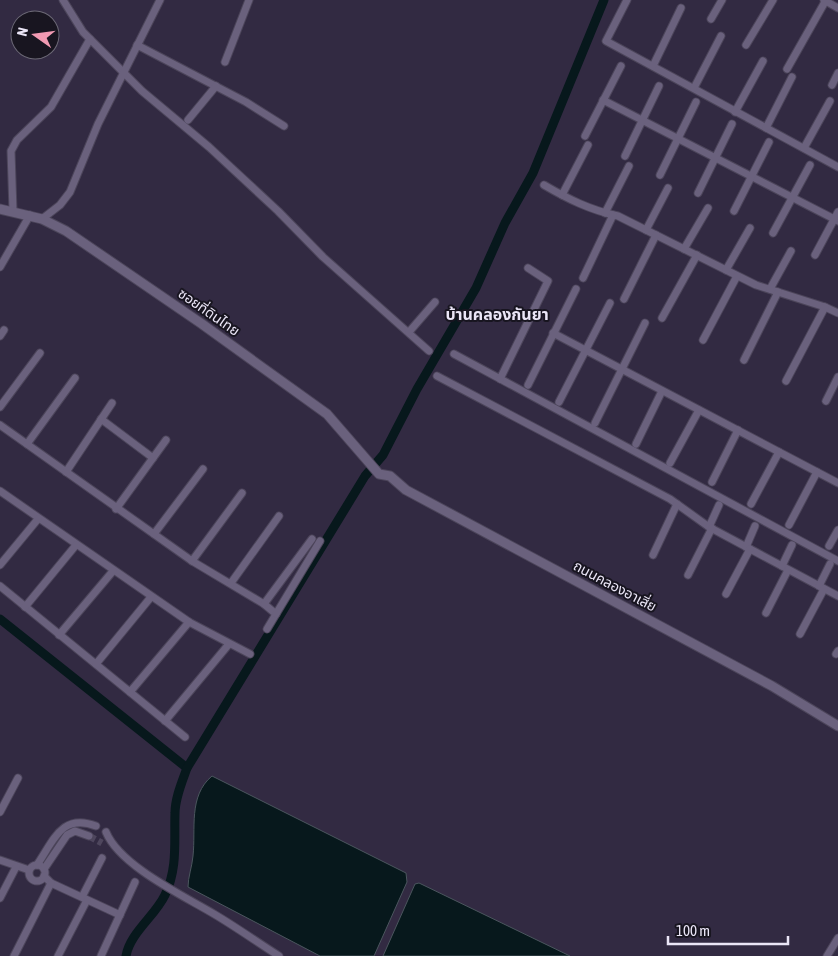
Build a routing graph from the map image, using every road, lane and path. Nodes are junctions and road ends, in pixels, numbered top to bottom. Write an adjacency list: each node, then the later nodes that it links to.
1 (63, 0): 12 (street)
2 (160, 0): 13 (street)
3 (250, 0): 16 (street)
4 (627, 0): 18 (street)
5 (722, 0): 10 (street)
6 (773, 0): 14 (street)
7 (825, 0): 9 (street); 19 (street)
8 (681, 8): 18 (street)
9 (838, 8)
10 (711, 19)
11 (721, 36): 26 (street)
12 (90, 39): 20 (street); 56 (street)
13 (136, 45): 20 (street); 24 (street)
14 (746, 45)
15 (763, 61): 30 (street)
16 (225, 62)
17 (621, 66): 27 (street)
18 (652, 66): 26 (street)
19 (787, 69)
20 (123, 72): 59 (street); 84 (street)
21 (838, 73): 23 (street)
22 (792, 77): 35 (street)
23 (832, 85)
24 (216, 86): 32 (street); 34 (street)
25 (658, 86): 31 (street)
26 (694, 88): 30 (street)
27 (603, 100): 31 (street); 36 (street)
28 (830, 101): 40 (street)
29 (696, 102): 37 (street)
30 (735, 112): 35 (street)
31 (642, 119): 37 (street); 41 (street)
32 (188, 120)
33 (732, 124): 42 (street)
34 (284, 126)
35 (766, 128): 40 (street)
36 (585, 136)
37 (678, 138): 42 (street); 46 (street)
38 (769, 142): 47 (street)
39 (588, 145): 51 (street)
40 (804, 148): 45 (street)
41 (625, 156)
42 (716, 157): 47 (street); 50 (street)
43 (810, 165): 52 (street)
44 (629, 166): 57 (street)
45 (838, 167)
46 (660, 175)
47 (751, 176): 52 (street); 55 (street)
48 (544, 185): 51 (street)
49 (668, 188): 62 (street)
50 (698, 193)
51 (562, 195): 57 (street)
52 (792, 198): 60 (street); 63 (street)
53 (708, 208): 65 (street)
54 (0, 209): 56 (street, ซอยที่ดินไทย)
55 (734, 210)
56 (13, 211): 58 (street, ซอยที่ดินไทย)
57 (609, 214): 62 (street); 73 (street)
58 (30, 215): 59 (street, ซอยที่ดินไทย); 69 (street)
59 (42, 218): 118 (street, ซอยที่ดินไทย)
60 (837, 218): 68 (street)
61 (750, 228): 71 (street)
62 (646, 230): 64 (street)
63 (773, 232)
64 (656, 234): 65 (street); 77 (street)
65 (684, 249): 67 (street)
66 (791, 251): 75 (street)
67 (696, 255): 71 (street); 82 (street)
68 (814, 255)
69 (0, 267)
70 (528, 268): 96 (street)
71 (726, 270): 72 (street)
72 (737, 276): 75 (street); 86 (street)
73 (583, 278)
74 (576, 289): 85 (street)
75 (770, 289): 76 (street)
76 (778, 292): 80 (street); 91 (street)
77 (624, 299)
78 (435, 302): 84 (street)
79 (610, 303): 88 (street)
80 (825, 306): 81 (street); 97 (street)
81 (838, 313)
82 (662, 318)
83 (646, 323): 92 (street)
84 (409, 332): 87 (street)
85 (554, 334): 88 (street); 98 (street)
86 (703, 340)
87 (429, 350)
88 (585, 350): 92 (street); 100 (street)
89 (40, 353): 103 (street)
90 (454, 354): 96 (street)
91 (744, 360)
92 (622, 368): 99 (street); 106 (street)
93 (438, 376): 123 (street)
94 (838, 377): 101 (street)
95 (76, 378): 110 (street)
96 (500, 379): 140 (street)
97 (786, 381)
98 (528, 385)
99 (662, 391): 104 (street); 111 (street)
100 (559, 402)
101 (826, 402)
102 (112, 403): 105 (street)
103 (0, 407)
104 (699, 410): 108 (street); 114 (street)
105 (101, 419): 113 (street); 116 (street)
106 (595, 422)
107 (0, 424): 110 (street)
108 (738, 430): 112 (street); 119 (street)
109 (166, 440): 113 (street)
110 (27, 444): 116 (street)
111 (636, 444)
112 (779, 452): 117 (street); 124 (street)
113 (153, 458): 126 (street)
114 (670, 463)
115 (203, 470): 133 (street)
116 (66, 472): 126 (street)
117 (817, 472): 120 (street); 129 (street)
118 (379, 474): 165 (street, ถนนคลองอาเสี่ย)
119 (712, 482)
120 (838, 483)
121 (0, 491): 128 (street)
122 (242, 492): 139 (street)
123 (677, 504): 131 (street); 138 (street)
124 (751, 504)
125 (718, 506): 131 (street)
126 (116, 509): 133 (street)
127 (279, 516): 146 (street)
128 (38, 519): 134 (street); 142 (street)
129 (789, 525)
130 (755, 526): 137 (street)
131 (710, 528): 137 (street); 145 (street)
132 (838, 530): 136 (street)
133 (154, 534): 139 (street)
134 (76, 545): 144 (street); 153 (street)
135 (792, 545): 143 (street)
136 (829, 546)
137 (748, 548): 143 (street); 149 (street)
138 (653, 555)
139 (192, 561): 146 (street)
140 (838, 561)
141 (830, 564): 148 (street)
142 (0, 565)
143 (785, 568): 148 (street); 154 (street)
144 (113, 570): 151 (street); 159 (street)
145 (688, 575)
146 (230, 583): 152 (street)
147 (0, 586): 153 (street)
148 (822, 587): 150 (street); 158 (street)
149 (726, 594)
150 (838, 596)
151 (151, 597): 156 (street); 162 (street)
152 (264, 604): 155 (street); 155 (street)
153 (25, 607): 159 (street)
154 (766, 612)
155 (276, 614): 157 (street)
156 (189, 622): 160 (street); 163 (street)
157 (267, 629)
158 (800, 634)
159 (59, 635): 162 (street)
160 (229, 644): 161 (street); 164 (street)
161 (250, 654)
162 (96, 664): 163 (street)
163 (130, 692): 164 (street)
164 (165, 721): 166 (street)
165 (838, 726)
166 (185, 737)
167 (18, 778): 168 (street)
168 (0, 812)
169 (96, 826): 178 (street)
170 (106, 832): 173 (street)
171 (90, 836): 178 (street)
172 (102, 843): 173 (street)
173 (110, 843): 188 (street)
174 (102, 858): 182 (street)
175 (0, 860): 176 (street)
176 (16, 867): 177 (street); 181 (street)
177 (29, 870): 178 (street); 178 (street)
178 (42, 870): 180 (street)
179 (135, 882): 183 (street)
180 (51, 883): 182 (street); 185 (street)
181 (0, 898)
182 (84, 898): 183 (street); 186 (street)
183 (120, 915): 187 (street)
184 (838, 938): 189 (street)
185 (14, 956)
186 (58, 956)
187 (101, 956)
188 (278, 956)
189 (827, 956)

